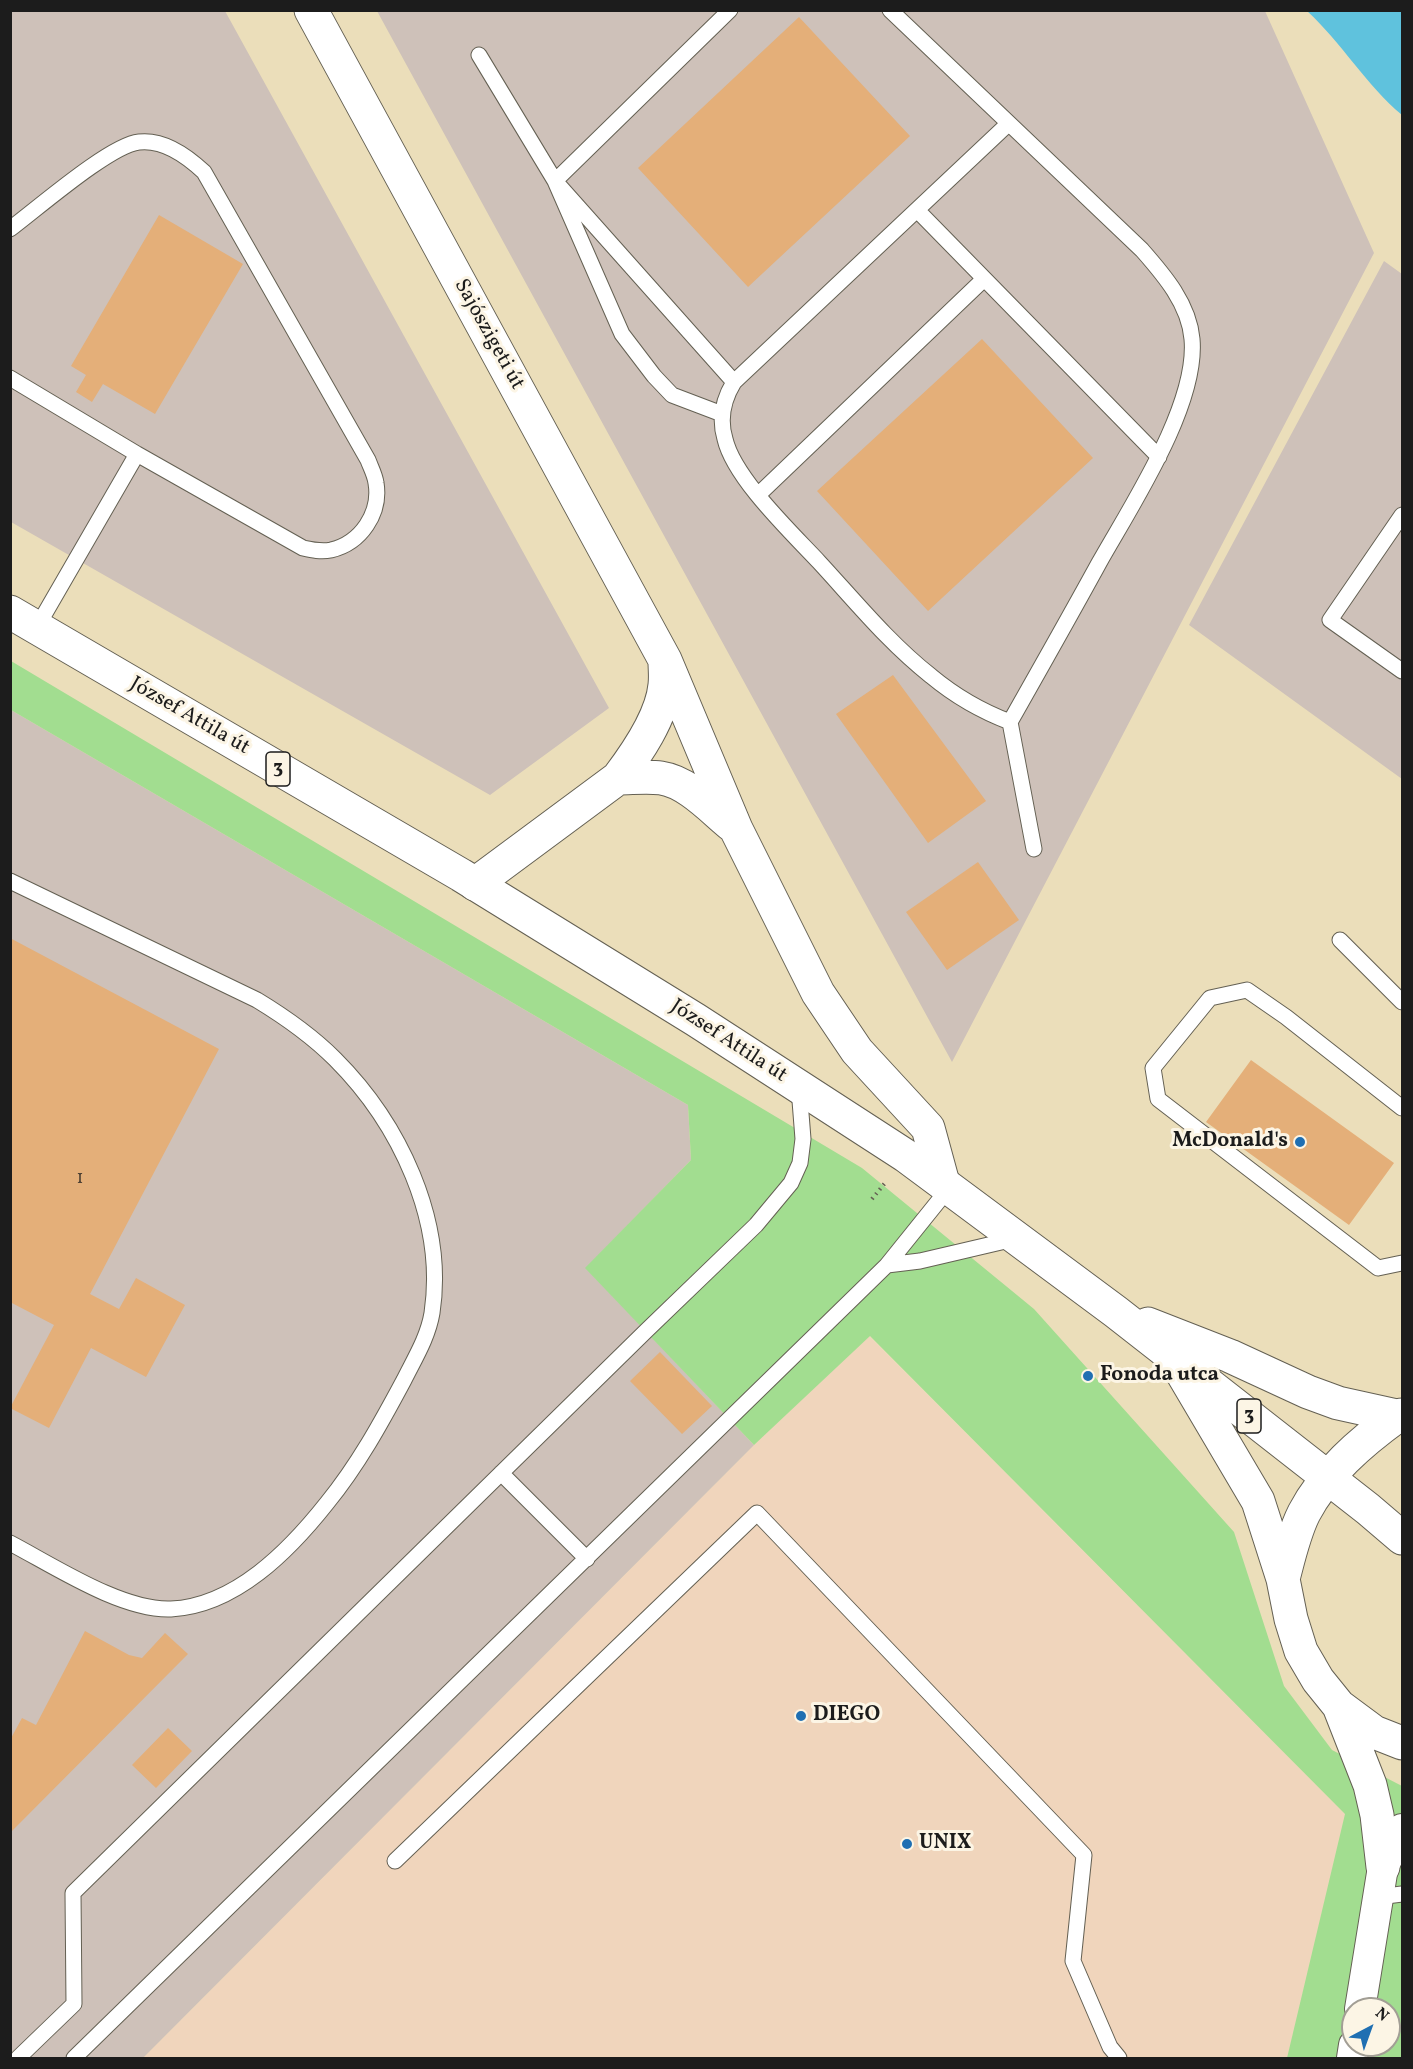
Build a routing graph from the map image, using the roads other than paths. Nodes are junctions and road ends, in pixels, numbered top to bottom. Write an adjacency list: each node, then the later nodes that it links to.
1 (311, 10): 18 (main road, Sajószigeti út)
2 (730, 10): 6 (lane)
3 (890, 10): 5 (lane)
4 (479, 56): 6 (lane)
5 (1008, 124): 7 (lane); 14 (lane)
6 (555, 181): 11 (lane); 12 (lane)
7 (917, 210): 9 (lane); 11 (lane)
8 (10, 230): 13 (lane)
9 (984, 279): 14 (lane); 15 (lane)
10 (10, 378): 13 (lane)
11 (734, 382): 12 (lane)
12 (722, 414): 15 (lane)
13 (137, 454): 17 (lane)
14 (1159, 457): 20 (lane)
15 (758, 495): 20 (lane)
16 (1402, 515): 19 (lane)
17 (24, 619): 25 (main road, József Attila út / 3)
18 (665, 660): 21 (main road); 22 (main road, Sajószigeti út)
19 (1402, 671)
20 (1010, 722): 23 (lane)
21 (618, 778): 22 (main road); 25 (main road)
22 (736, 829): 30 (main road, Sajószigeti út)
23 (1034, 849)
24 (10, 881): 40 (lane)
25 (475, 884): 28 (main road, József Attila út / 3)
26 (1340, 940): 27 (lane)
27 (1402, 1002)
28 (799, 1088): 30 (main road, József Attila út / 3); 37 (lane)
29 (1402, 1108): 32 (lane)
30 (946, 1185): 31 (main road, József Attila út / 3); 33 (lane)
31 (1018, 1238): 33 (lane); 34 (main road, József Attila út / 3)
32 (1402, 1263)
33 (887, 1265): 41 (lane)
34 (1116, 1312): 35 (main road, József Attila út / 3); 36 (main road)
35 (1171, 1355): 38 (main road, József Attila út / 3); 42 (main road)
36 (1400, 1416): 38 (main road)
37 (501, 1473): 41 (lane); 49 (lane)
38 (1327, 1477): 39 (main road, József Attila út / 3); 42 (main road)
39 (1402, 1538)
40 (10, 1543)
41 (587, 1559): 50 (lane)
42 (1283, 1579): 43 (main road)
43 (1339, 1706): 44 (main road); 47 (main road)
44 (1402, 1743)
45 (1402, 1829): 47 (street)
46 (395, 1861): 51 (lane)
47 (1388, 1886): 48 (street)
48 (1363, 1997)
49 (18, 2058)
50 (74, 2058)
51 (1119, 2058)

